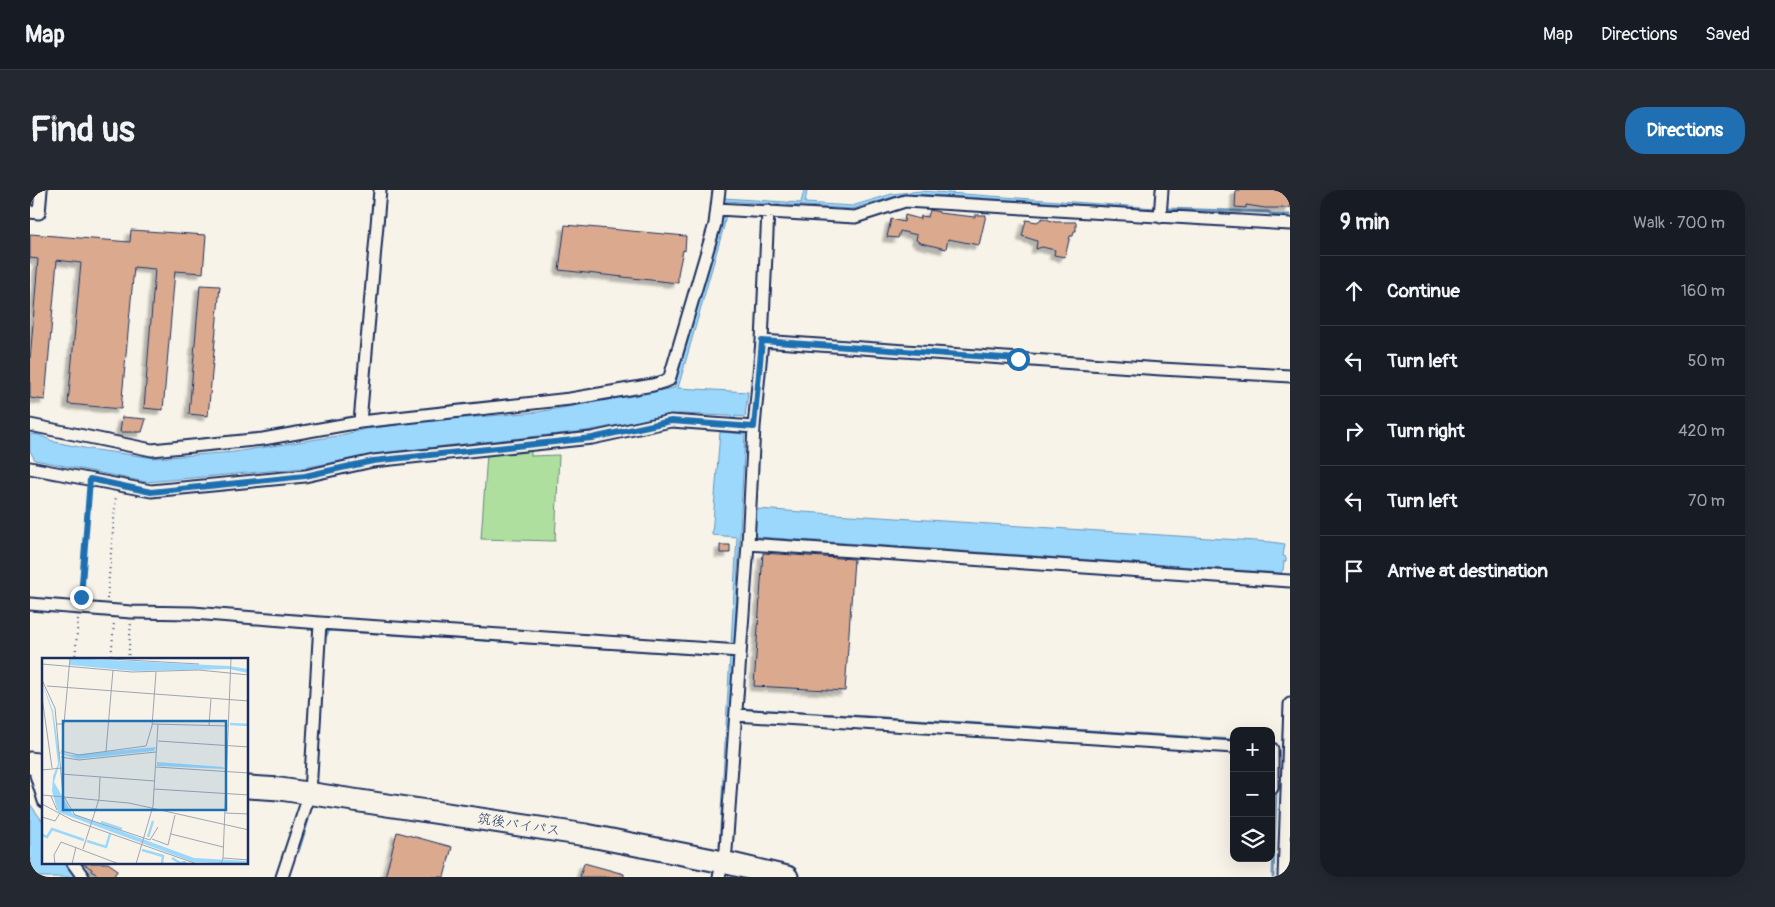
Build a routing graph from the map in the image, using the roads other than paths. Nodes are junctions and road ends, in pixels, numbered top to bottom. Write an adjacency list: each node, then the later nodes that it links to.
1 (41, 190): 7 (street)
2 (380, 190): 12 (street)
3 (719, 190): 5 (street)
4 (1162, 190): 8 (street)
5 (717, 209): 6 (street); 12 (street)
6 (768, 211): 8 (street); 10 (street)
7 (30, 212)
8 (1160, 216): 9 (street)
9 (1290, 224)
10 (762, 341): 11 (street); 14 (street)
11 (1290, 376)
12 (360, 422): 13 (street)
13 (30, 425)
14 (754, 427): 15 (street); 16 (street)
15 (30, 468)
16 (748, 541): 17 (street); 20 (street)
17 (1290, 581)
18 (30, 604): 19 (street)
19 (320, 623): 20 (street); 29 (street)
20 (740, 651): 22 (street)
21 (1290, 704): 25 (street)
22 (736, 715): 23 (street); 31 (street)
23 (1230, 747)
24 (1275, 749): 25 (street)
25 (1289, 750): 35 (street)
26 (34, 765): 28 (street)
27 (249, 789): 29 (highway, 筑後バイパス)
28 (42, 794)
29 (308, 799): 31 (highway, 筑後バイパス); 33 (street)
30 (74, 864): 32 (street)
31 (724, 872): 34 (highway, 筑後バイパス)
32 (83, 877)
33 (282, 877)
34 (787, 877)
35 (1284, 877)

